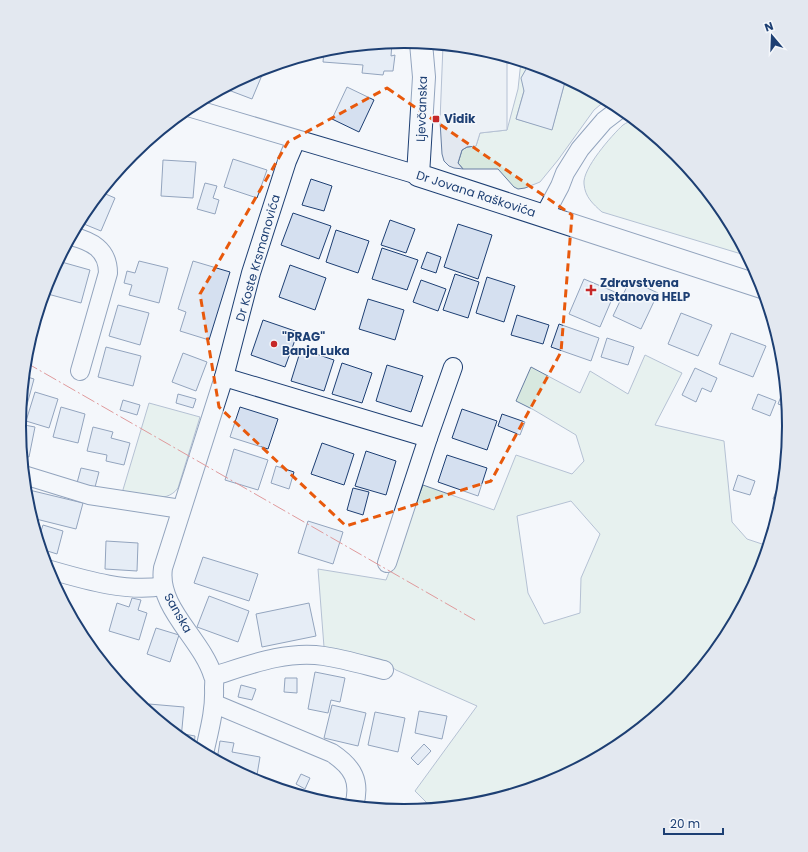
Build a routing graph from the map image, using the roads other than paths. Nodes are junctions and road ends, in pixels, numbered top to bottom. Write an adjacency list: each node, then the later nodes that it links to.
1 (422, 49): 5 (street, Ljevčanska)
2 (197, 110): 4 (street, Dr Jovana Raškovića)
3 (615, 113): 6 (street)
4 (296, 140): 5 (street, Dr Jovana Raškovića); 11 (street, Dr Koste Krsmanovića)
5 (418, 175): 6 (street, Dr Jovana Raškovića)
6 (544, 216): 8 (street, Dr Jovana Raškovića)
7 (77, 238): 10 (street)
8 (754, 285)
9 (453, 367): 12 (street)
10 (80, 371)
11 (224, 377): 12 (street); 14 (street, Dr Koste Krsmanovića)
12 (428, 438): 15 (street)
13 (29, 477): 14 (street)
14 (181, 509): 17 (street, Dr Koste Krsmanovića)
15 (387, 563)
16 (55, 571): 17 (street, Sanska)
17 (163, 586): 19 (street, Sanska)
18 (384, 670): 19 (street)
19 (214, 676): 20 (street, Sanska)
20 (215, 704): 21 (street, Sanska); 22 (street)
21 (206, 747)
22 (355, 801)

